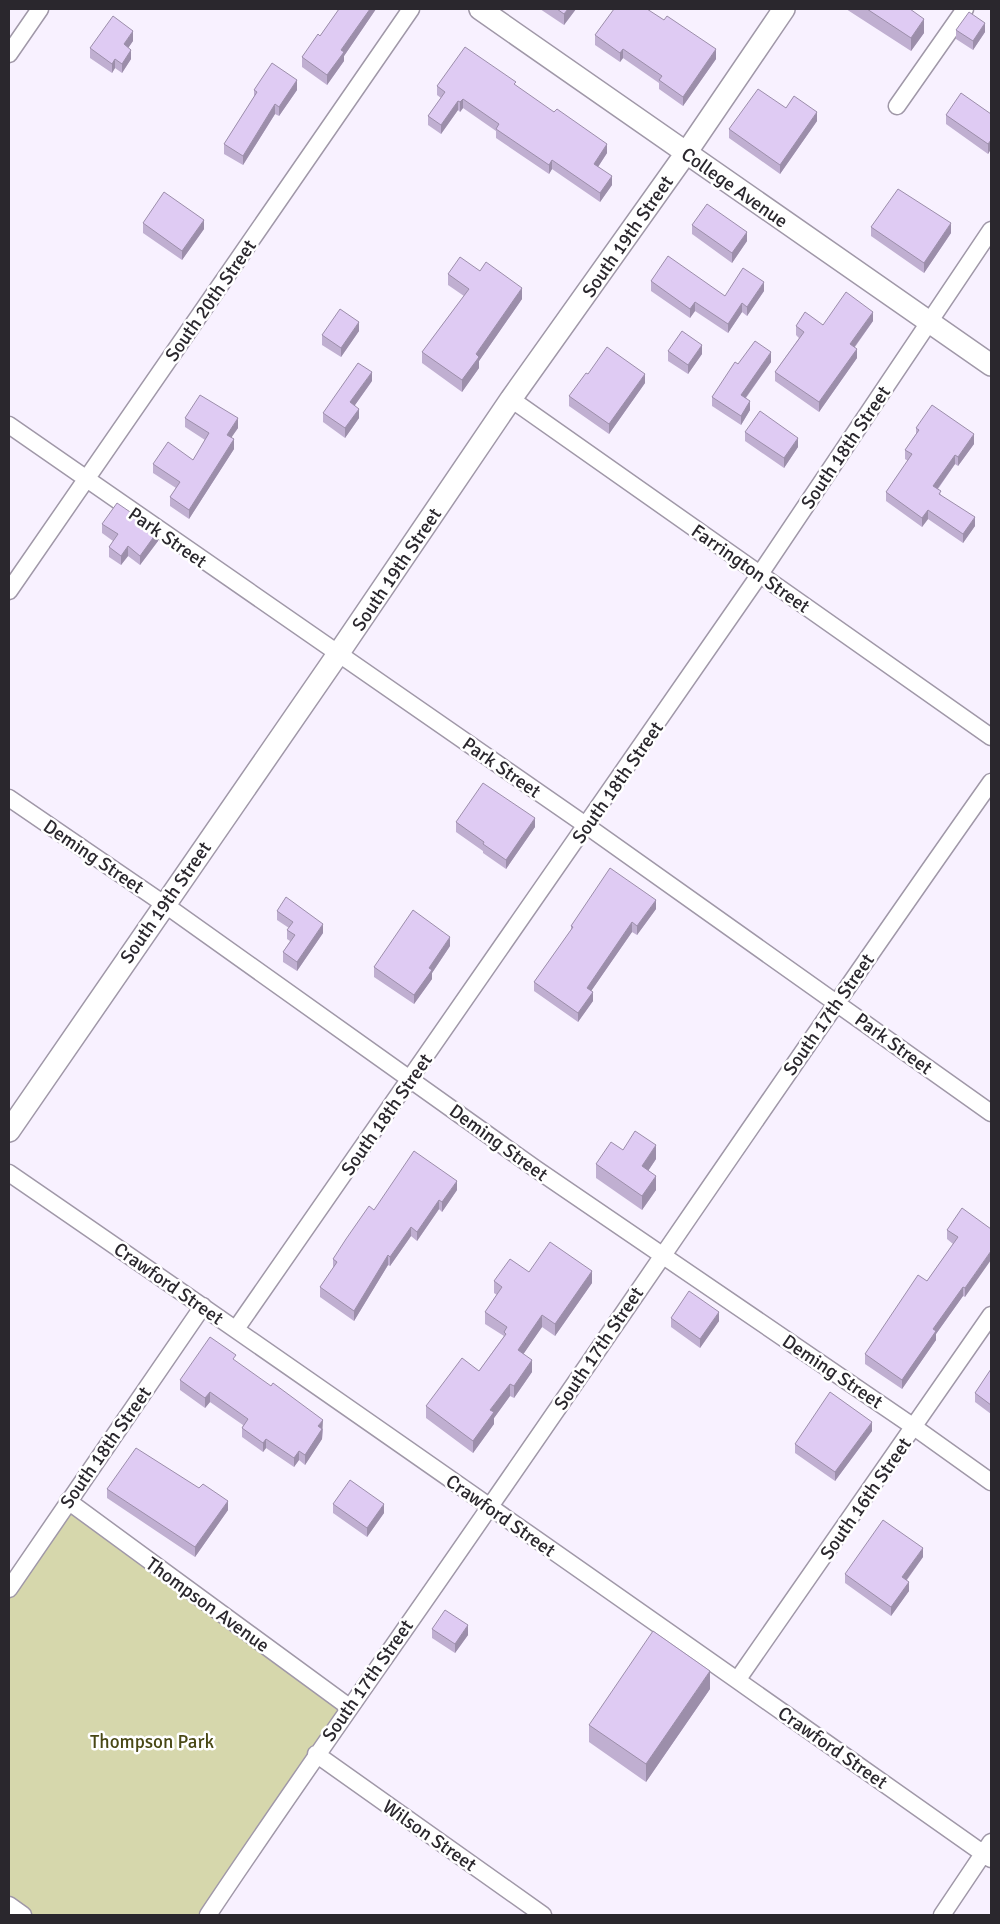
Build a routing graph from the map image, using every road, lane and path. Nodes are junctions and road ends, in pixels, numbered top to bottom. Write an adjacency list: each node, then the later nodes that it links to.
1 (40, 9): 6 (street)
2 (411, 9): 14 (street, South 20th Street)
3 (480, 9): 8 (street, College Avenue)
4 (784, 9): 8 (street, South 19th Street)
5 (966, 9): 7 (street)
6 (9, 54)
7 (897, 106)
8 (686, 152): 10 (street, College Avenue); 12 (street, South 19th Street)
9 (991, 230): 10 (street, South 18th Street)
10 (928, 322): 11 (street, College Avenue); 15 (street, South 18th Street)
11 (991, 365)
12 (511, 399): 15 (street, Farrington Street); 17 (street, South 19th Street)
13 (9, 425): 14 (street, Park Street)
14 (86, 480): 16 (street, South 20th Street); 17 (street, Park Street)
15 (760, 574): 18 (street, Farrington Street); 21 (street, South 18th Street)
16 (9, 591)
17 (338, 654): 21 (street, Park Street); 22 (street, South 19th Street)
18 (991, 737)
19 (991, 782): 23 (street, South 17th Street)
20 (9, 798): 22 (street, Deming Street)
21 (587, 826): 23 (street, Park Street); 24 (street, South 18th Street)
22 (164, 904): 24 (street, Deming Street); 26 (street, South 19th Street)
23 (836, 1001): 25 (street, Park Street); 28 (street, South 17th Street)
24 (411, 1079): 28 (street, Deming Street); 31 (street, South 18th Street)
25 (991, 1113)
26 (9, 1131)
27 (9, 1173): 29 (street, Crawford Street)
28 (662, 1254): 32 (street, Deming Street); 35 (street, South 17th Street)
29 (203, 1306): 31 (street, Crawford Street); 34 (street, South 18th Street)
30 (991, 1316): 32 (street, South 16th Street)
31 (236, 1329): 35 (street, Crawford Street)
32 (914, 1426): 33 (street, Deming Street); 37 (street, South 16th Street)
33 (991, 1482)
34 (68, 1500): 36 (street, South 18th Street); 38 (street, Thompson Avenue)
35 (490, 1507): 37 (street, Crawford Street); 38 (street, South 17th Street)
36 (9, 1589)
37 (738, 1679): 40 (street, Crawford Street)
38 (349, 1707): 39 (street, South 17th Street)
39 (316, 1754): 43 (street, South 17th Street); 44 (street, Wilson Street)
40 (989, 1852): 45 (street)
41 (9, 1905): 42 (street)
42 (23, 1915)
43 (208, 1915)
44 (543, 1915)
45 (942, 1915)

